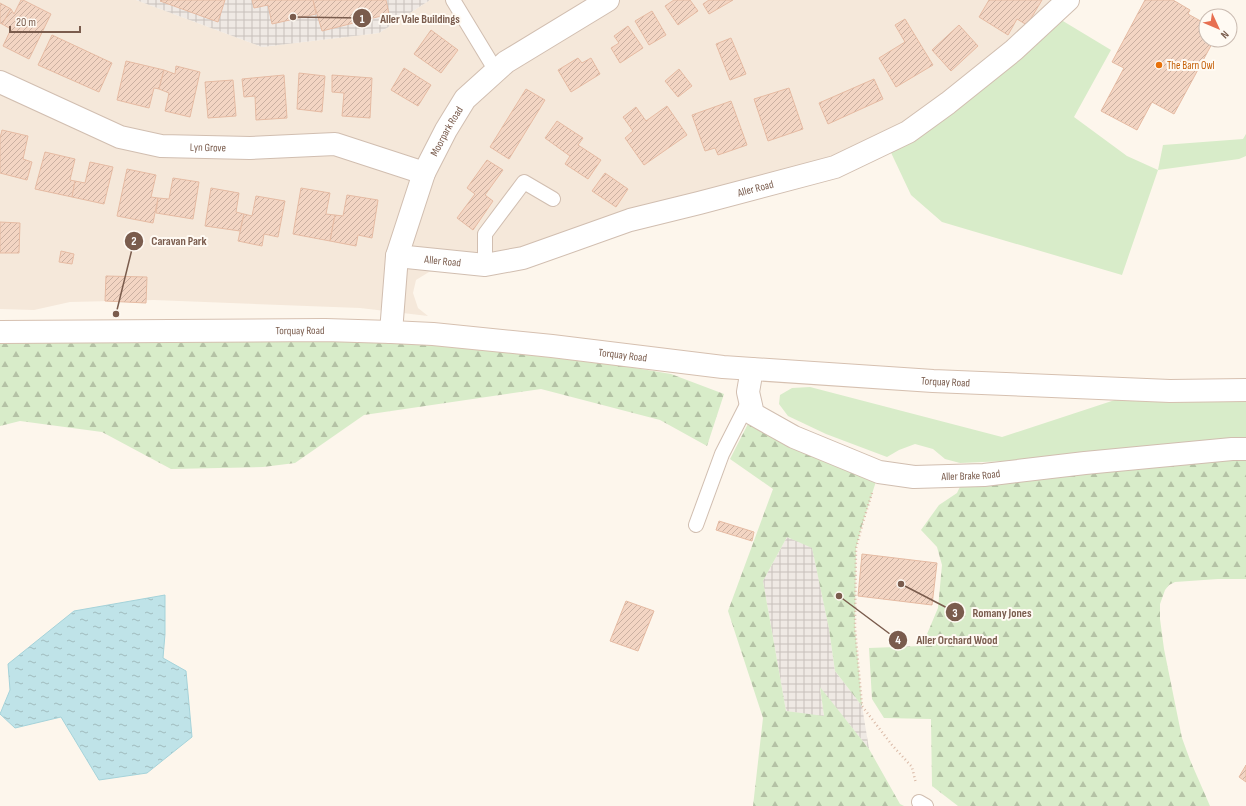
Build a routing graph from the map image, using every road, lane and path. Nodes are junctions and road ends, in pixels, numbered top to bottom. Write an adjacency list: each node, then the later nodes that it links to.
1 (453, 0): 4 (lane)
2 (608, 0): 4 (street, Moorpark Road)
3 (1068, 0): 9 (street, Aller Road)
4 (496, 71): 6 (street, Moorpark Road)
5 (0, 82): 6 (street, Lyn Grove)
6 (424, 173): 8 (street, Moorpark Road)
7 (553, 199): 9 (lane)
8 (397, 256): 9 (street, Aller Road); 11 (street, Moorpark Road)
9 (485, 265)
10 (0, 332): 11 (street, Torquay Road)
11 (391, 332): 12 (street, Torquay Road)
12 (752, 369): 13 (street, Torquay Road); 14 (street, Aller Brake Road)
13 (1246, 390)
14 (750, 400): 16 (street, Aller Brake Road); 17 (lane)
15 (1246, 449): 16 (street, Aller Brake Road)
16 (879, 472): 18 (path)
17 (696, 525)
18 (923, 804)

